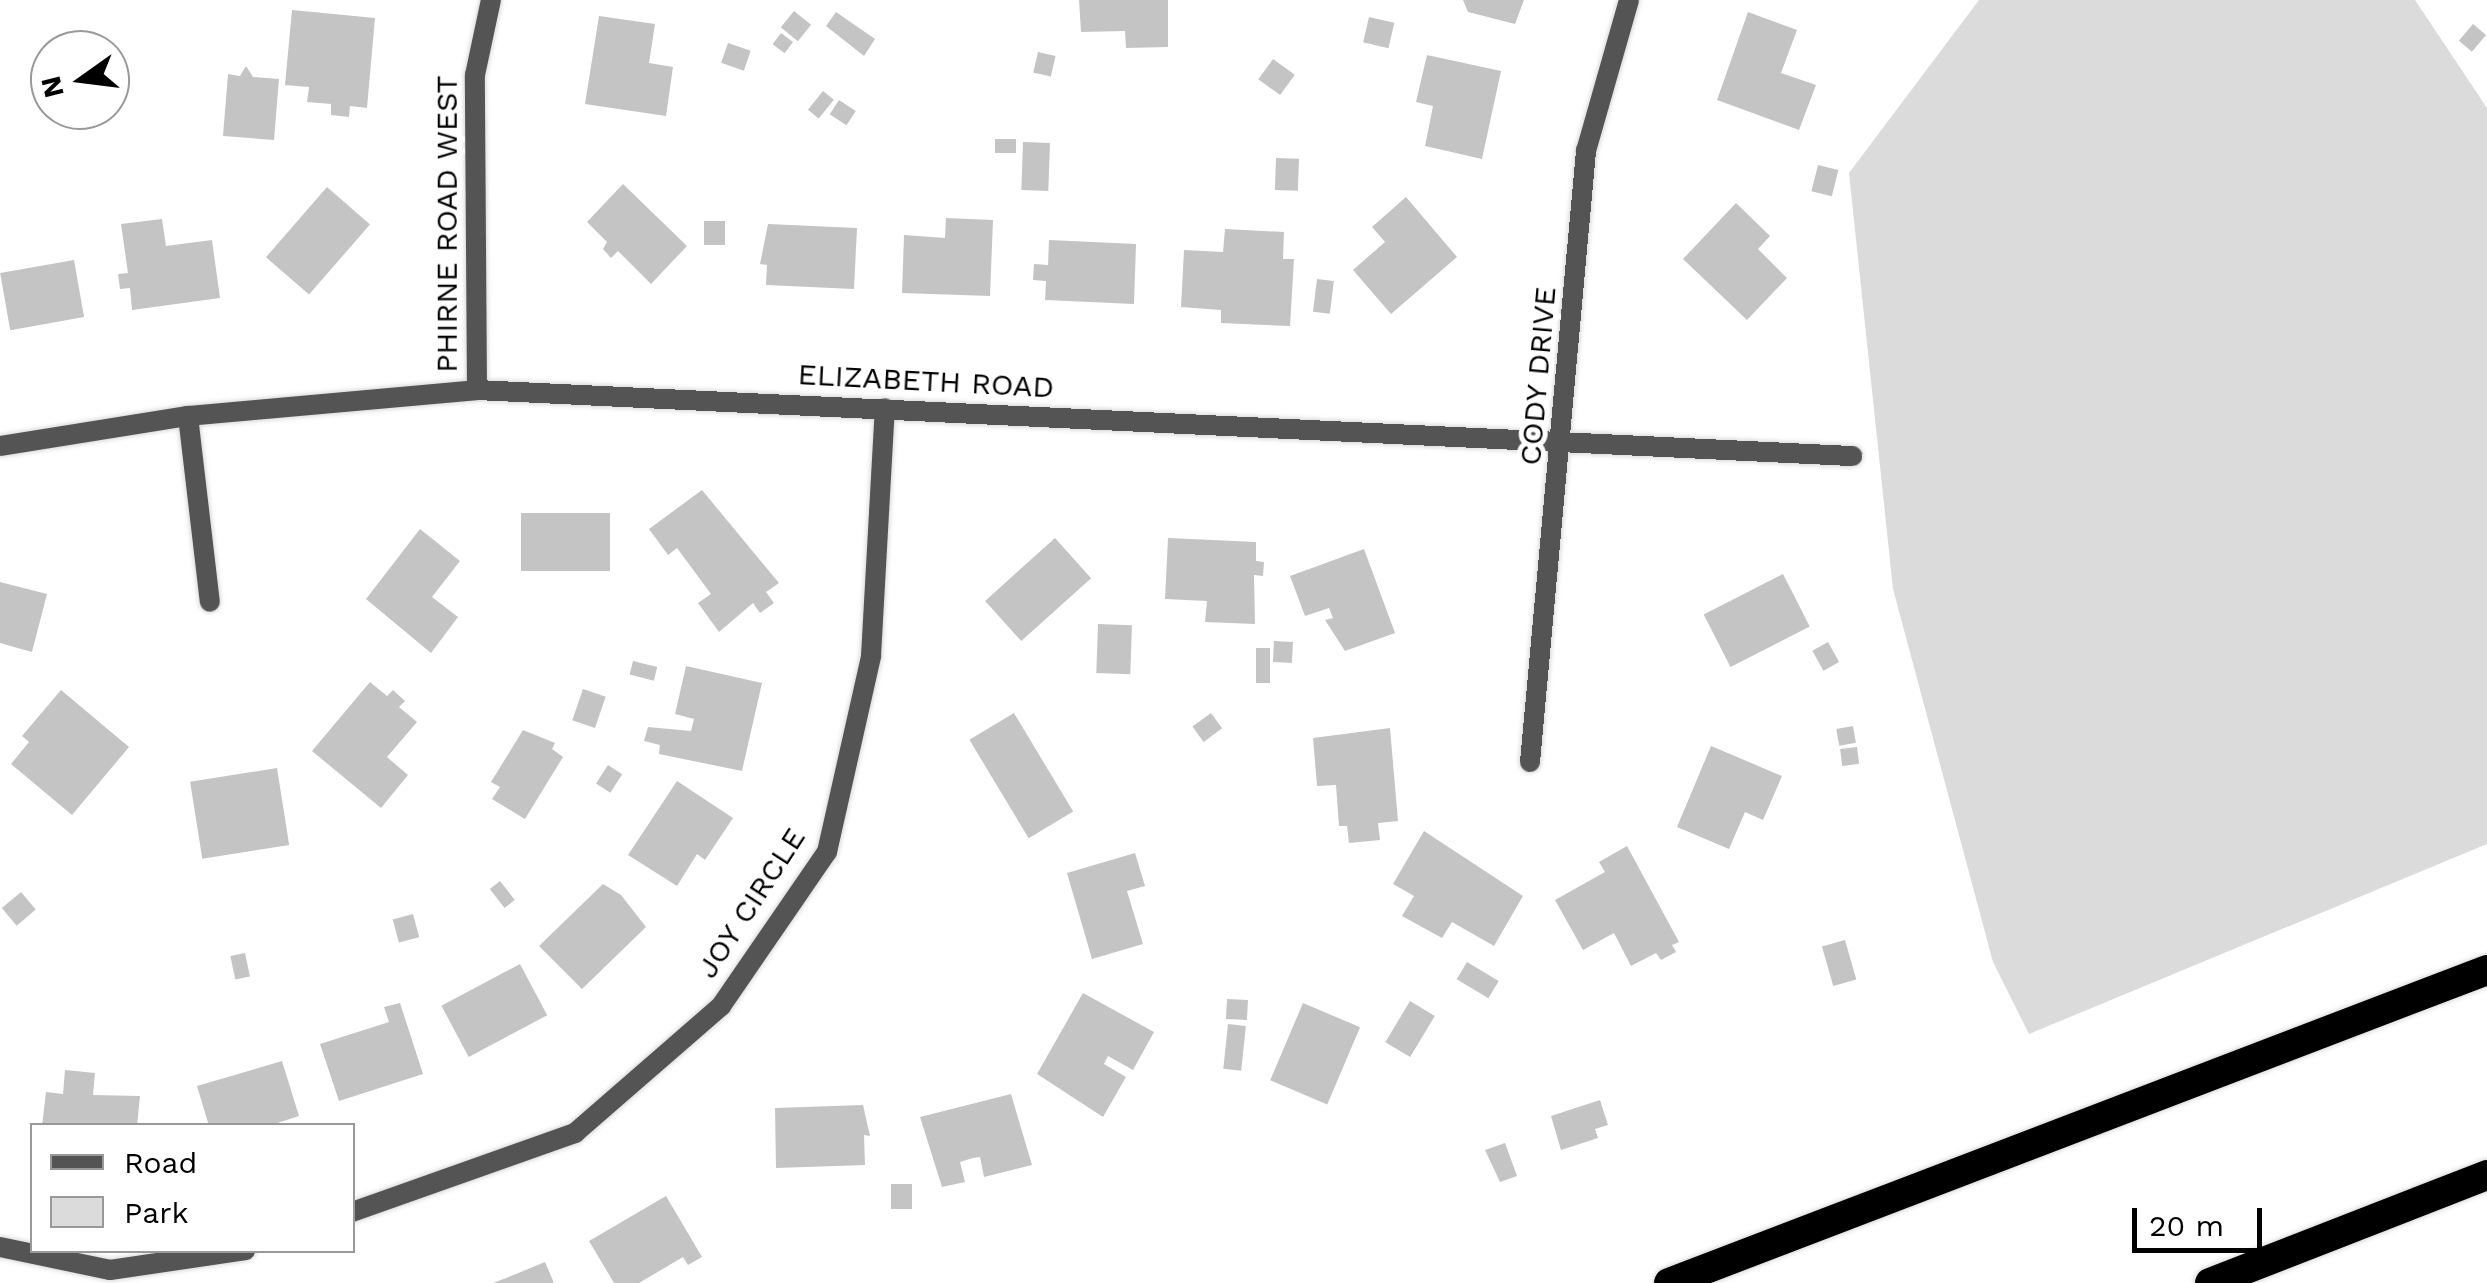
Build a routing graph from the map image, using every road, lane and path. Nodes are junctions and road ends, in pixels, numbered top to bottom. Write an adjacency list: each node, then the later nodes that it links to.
1 (491, 0): 3 (street, PHIRNE ROAD WEST)
2 (1629, 0): 7 (street, CODY DRIVE)
3 (477, 390): 4 (street, ELIZABETH ROAD); 5 (street, ELIZABETH ROAD)
4 (885, 408): 7 (street, ELIZABETH ROAD); 13 (street, JOY CIRCLE)
5 (188, 416): 6 (street, ELIZABETH ROAD); 9 (street)
6 (0, 446)
7 (1564, 446): 8 (street, ELIZABETH ROAD); 10 (street, CODY DRIVE)
8 (1852, 456)
9 (210, 602)
10 (1530, 762)
11 (2487, 970): 16 (highway)
12 (2487, 1175): 17 (highway)
13 (355, 1211)
14 (0, 1248): 15 (street)
15 (226, 1253)
16 (1668, 1283)
17 (2210, 1283)

